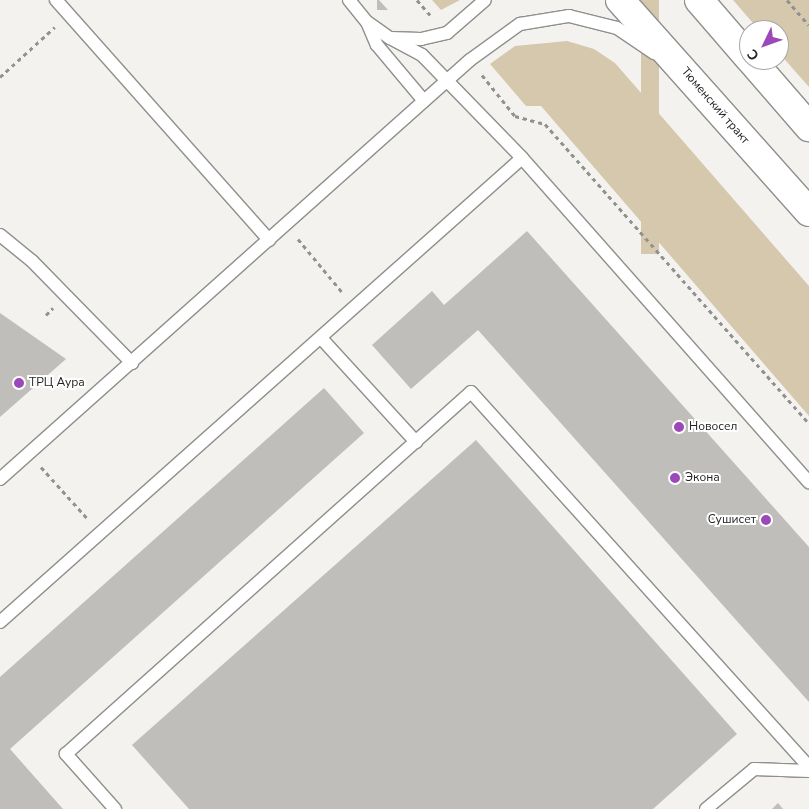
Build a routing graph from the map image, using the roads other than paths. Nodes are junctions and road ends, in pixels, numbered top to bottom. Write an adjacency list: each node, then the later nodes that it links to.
1 (56, 0): 17 (lane)
2 (349, 0): 6 (lane)
3 (485, 0): 7 (lane)
4 (620, 0): 10 (main road, Тюменский тракт)
5 (698, 0): 8 (main road)
6 (367, 22): 7 (lane); 12 (lane)
7 (390, 38): 11 (lane)
8 (739, 47)
9 (760, 70): 13 (main road)
10 (691, 78): 11 (lane); 15 (main road, Тюменский тракт)
11 (447, 81): 12 (lane); 14 (lane)
12 (424, 102): 17 (lane)
13 (809, 126)
14 (522, 158): 18 (lane); 22 (lane)
15 (809, 212)
16 (0, 236): 19 (lane)
17 (269, 240): 19 (lane)
18 (321, 338): 20 (lane); 23 (lane)
19 (132, 363): 21 (lane)
20 (416, 442): 24 (lane); 26 (lane)
21 (0, 479)
22 (809, 482)
23 (0, 622)
24 (809, 767)
25 (809, 771): 27 (lane)
26 (115, 809)
27 (706, 809)

